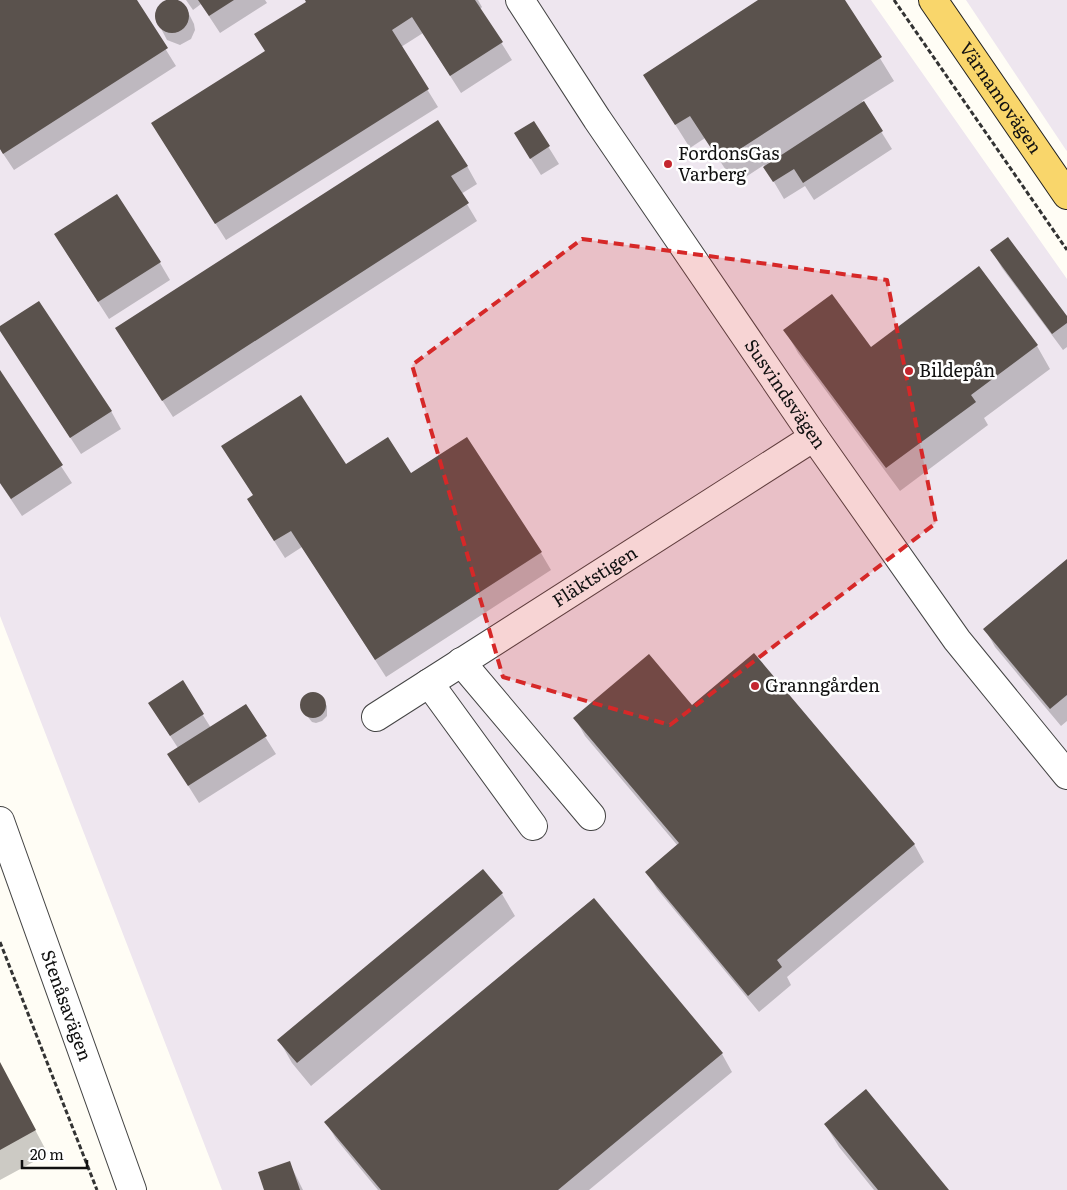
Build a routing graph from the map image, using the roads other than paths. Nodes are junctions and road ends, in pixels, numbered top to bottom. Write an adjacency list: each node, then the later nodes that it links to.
1 (520, 0): 4 (street, Susvindsvägen)
2 (933, 0): 3 (main road, Värnamovägen)
3 (1067, 195)
4 (814, 436): 5 (street, Fläktstigen); 8 (street, Susvindsvägen)
5 (461, 662): 6 (street, Fläktstigen); 9 (street)
6 (429, 683): 7 (street, Fläktstigen); 11 (street)
7 (376, 717)
8 (1067, 775)
9 (591, 816)
10 (0, 821): 12 (street, Stenåsavägen)
11 (533, 826)
12 (132, 1190)

